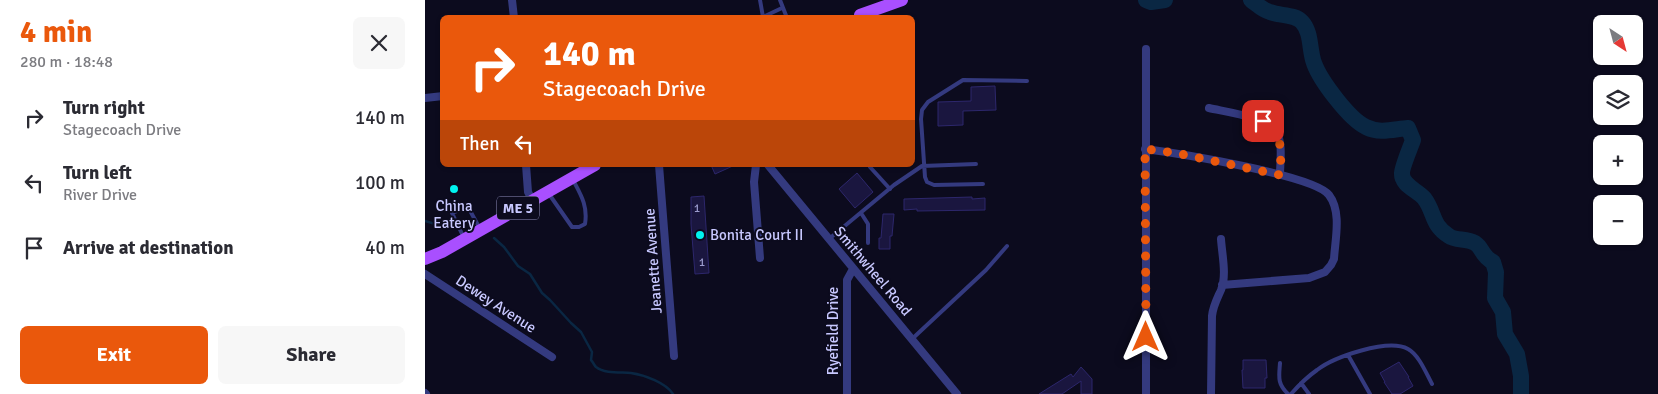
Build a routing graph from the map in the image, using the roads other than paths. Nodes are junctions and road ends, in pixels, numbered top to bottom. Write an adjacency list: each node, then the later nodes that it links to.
1 (513, 0): 7 (street)
2 (760, 0): 8 (lane)
3 (781, 0): 6 (lane)
4 (881, 0): 11 (main road)
5 (902, 0): 12 (main road)
6 (782, 8): 9 (lane); 10 (lane)
7 (514, 15)
8 (762, 15)
9 (769, 15)
10 (786, 15)
11 (859, 15)
12 (861, 15)
13 (1146, 49): 18 (street)
14 (1027, 80): 20 (lane)
15 (440, 96): 16 (street)
16 (425, 98)
17 (1209, 108): 27 (street)
18 (1145, 149): 27 (street); 56 (street)
19 (976, 164): 20 (lane)
20 (924, 165): 29 (lane); 30 (lane)
21 (526, 167): 32 (street)
22 (591, 167): 28 (main road, ME 5)
23 (659, 167): 49 (street, Jeanette Avenue)
24 (756, 167): 41 (street)
25 (770, 167): 36 (street, Smithwheel Road)
26 (870, 167): 30 (lane)
27 (1280, 175): 46 (street)
28 (572, 178): 31 (main road, ME 5); 31 (lane)
29 (983, 184)
30 (890, 188): 33 (lane)
31 (548, 191): 32 (main road, ME 5)
32 (532, 200): 34 (main road, ME 5)
33 (861, 213): 36 (lane); 38 (lane)
34 (480, 229): 35 (main road, ME 5); 35 (lane)
35 (464, 239): 40 (main road, ME 5)
36 (829, 239): 44 (street, Smithwheel Road)
37 (1221, 239): 46 (street)
38 (868, 243)
39 (1007, 246): 47 (lane)
40 (442, 252): 42 (main road); 43 (main road, ME 5)
41 (760, 258)
42 (425, 259)
43 (425, 269)
44 (853, 269): 47 (street, Smithwheel Road); 54 (street, Ryefield Drive)
45 (425, 274): 50 (street, Dewey Avenue)
46 (1222, 285): 57 (street)
47 (912, 339): 55 (street, Smithwheel Road)
48 (1348, 355): 52 (lane); 53 (lane); 60 (lane)
49 (674, 356)
50 (552, 357)
51 (1280, 363): 58 (lane)
52 (1301, 383): 58 (lane); 59 (lane)
53 (1432, 384)
54 (847, 394)
55 (957, 394)
56 (1146, 394)
57 (1211, 394)
58 (1290, 394)
59 (1309, 394)
60 (1370, 394)

